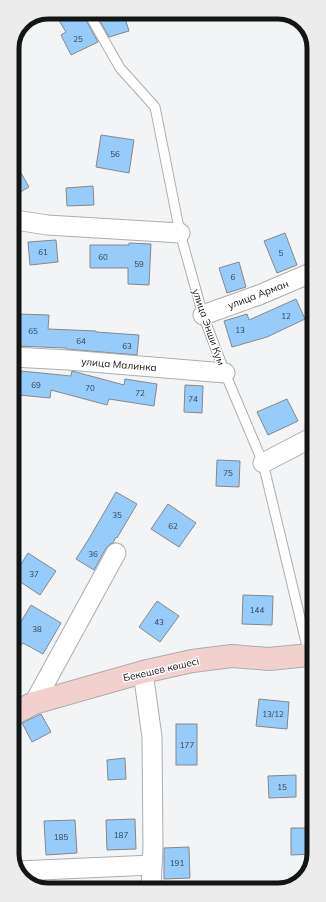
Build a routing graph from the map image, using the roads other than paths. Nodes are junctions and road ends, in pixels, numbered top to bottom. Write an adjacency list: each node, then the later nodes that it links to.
1 (92, 19): 3 (lane, улица Энши Кум)
2 (19, 221): 3 (street)
3 (180, 233): 5 (lane, улица Энши Кум)
4 (307, 275): 5 (street, улица Арман)
5 (203, 315): 7 (lane, улица Энши Кум)
6 (19, 357): 7 (street, улица Малинка)
7 (225, 373): 9 (lane, улица Энши Кум)
8 (307, 440): 9 (street)
9 (262, 463): 11 (lane, улица Энши Кум)
10 (116, 553): 14 (street)
11 (307, 637)
12 (307, 656): 13 (main road, Бекешев көшесі)
13 (143, 672): 14 (main road, Бекешев көшесі); 16 (street)
14 (34, 703): 15 (main road, Бекешев көшесі)
15 (19, 711)
16 (152, 865): 17 (street); 18 (street)
17 (24, 871)
18 (151, 883)

